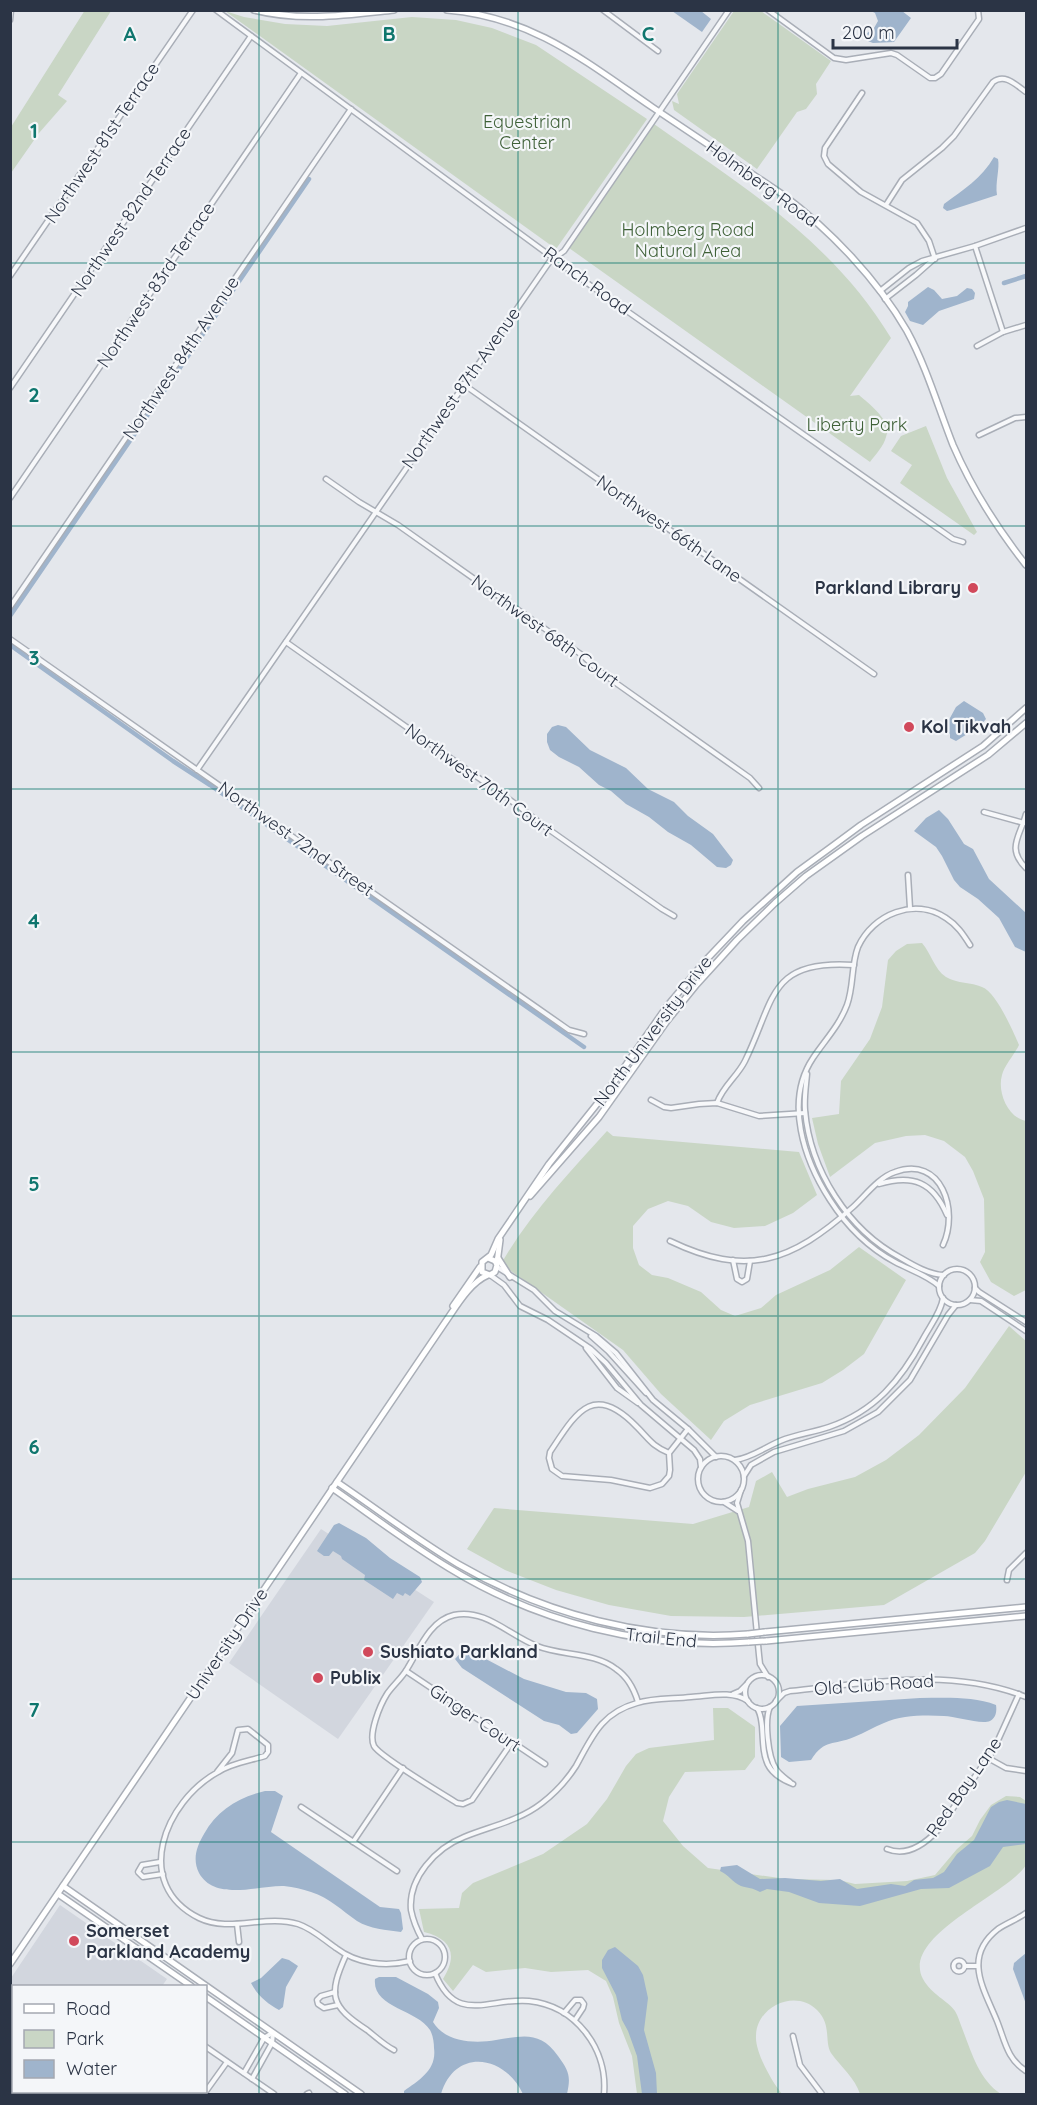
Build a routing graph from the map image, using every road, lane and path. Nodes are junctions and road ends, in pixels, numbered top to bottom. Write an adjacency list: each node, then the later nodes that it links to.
1 (11, 10): 11 (street)
2 (193, 10): 26 (street, Northwest 81st Terrace)
3 (216, 10): 12 (street, Ranch Road)
4 (254, 10): 5 (street)
5 (394, 10)
6 (447, 10): 18 (street, Holmberg Road)
7 (603, 10): 13 (street)
8 (729, 10): 18 (street, Northwest 87th Avenue)
9 (768, 10): 10 (street)
10 (979, 12)
11 (10, 20)
12 (251, 36): 14 (street, Ranch Road); 33 (street, Northwest 82nd Terrace)
13 (658, 51)
14 (301, 73): 17 (street, Ranch Road); 37 (street, Northwest 83rd Terrace)
15 (1026, 92): 19 (street)
16 (862, 93): 19 (street)
17 (351, 109): 22 (street, Ranch Road); 41 (street, Northwest 84th Avenue)
18 (660, 112): 22 (street, Northwest 87th Avenue); 27 (street, Holmberg Road)
19 (886, 205): 23 (street)
20 (1026, 228): 21 (street)
21 (975, 246): 23 (street); 30 (street)
22 (555, 258): 32 (street, Northwest 87th Avenue); 39 (street, Ranch Road)
23 (935, 259): 24 (street); 25 (street)
24 (912, 267): 25 (street); 27 (street)
25 (916, 275): 28 (street)
26 (10, 276)
27 (879, 291): 28 (street, Holmberg Road)
28 (885, 299): 40 (street, Holmberg Road)
29 (1026, 325): 30 (street)
30 (1003, 332): 31 (street)
31 (977, 346)
32 (463, 384): 38 (street, Northwest 87th Avenue); 44 (street, Northwest 66th Lane)
33 (10, 388)
34 (1026, 417): 35 (street)
35 (979, 435)
36 (326, 480): 38 (street, Northwest 68th Court)
37 (10, 498)
38 (376, 511): 43 (street, Northwest 87th Avenue); 48 (street, Northwest 68th Court)
39 (963, 542)
40 (1026, 565)
41 (10, 607)
42 (10, 639): 47 (street, Northwest 72nd Street)
43 (286, 642): 47 (street, Northwest 87th Avenue); 57 (street, Northwest 70th Court)
44 (874, 674)
45 (1026, 708): 54 (street, North University Drive)
46 (1026, 723): 55 (street, North University Drive)
47 (197, 770): 60 (street, Northwest 72nd Street)
48 (759, 788)
49 (984, 812): 51 (street)
50 (1026, 814): 51 (street)
51 (1024, 823): 52 (street)
52 (1026, 868)
53 (908, 875): 56 (street)
54 (769, 896): 55 (street); 67 (street, North University Drive)
55 (775, 903): 67 (street, North University Drive)
56 (910, 908): 58 (street); 59 (street)
57 (674, 916)
58 (970, 945)
59 (854, 965): 61 (street); 63 (street)
60 (584, 1034)
61 (807, 1070): 64 (street); 65 (street)
62 (651, 1100): 63 (street)
63 (717, 1103): 64 (street)
64 (798, 1113): 65 (street); 70 (street)
65 (805, 1113): 68 (street)
66 (878, 1184): 68 (street); 69 (street); 69 (street)
67 (527, 1199): 71 (street, North University Drive)
68 (847, 1212): 70 (street); 81 (street)
69 (948, 1216): 73 (street)
70 (842, 1217): 77 (street); 83 (street)
71 (503, 1234): 74 (street); 75 (street)
72 (670, 1241): 76 (street)
73 (943, 1245)
74 (498, 1256): 78 (street); 82 (street)
75 (488, 1258): 78 (street); 79 (street)
76 (733, 1260): 77 (street); 77 (street)
77 (750, 1261)
78 (497, 1266): 80 (street); 82 (street)
79 (481, 1267): 80 (street); 89 (street, University Drive)
80 (489, 1275): 89 (street, University Drive); 92 (street)
81 (944, 1275): 83 (street); 84 (street)
82 (510, 1277): 90 (street)
83 (939, 1286): 85 (street)
84 (975, 1288): 86 (street); 88 (street)
85 (943, 1298): 87 (street); 101 (street)
86 (970, 1300): 87 (street); 91 (street)
87 (956, 1305): 102 (street)
88 (1026, 1322)
89 (444, 1324): 108 (street, University Drive)
90 (573, 1324): 92 (street); 93 (street)
91 (1026, 1330)
92 (567, 1333): 94 (street)
93 (588, 1333): 95 (street); 97 (street)
94 (581, 1344): 96 (street); 98 (street)
95 (635, 1383): 96 (street); 97 (street)
96 (627, 1389): 98 (street)
97 (653, 1400): 99 (street)
98 (641, 1405): 100 (street)
99 (688, 1429): 100 (street); 104 (street)
100 (680, 1438): 103 (street); 106 (street)
101 (771, 1445): 102 (street); 105 (street)
102 (774, 1452): 107 (street)
103 (669, 1453): 103 (street)
104 (716, 1457): 105 (street); 106 (street)
105 (735, 1460): 107 (street)
106 (701, 1467): 111 (street)
107 (744, 1476): 110 (street)
108 (337, 1482): 109 (street, University Drive); 115 (street, Trail End, bridge)
109 (332, 1488): 116 (street, Trail End, bridge); 144 (street, University Drive)
110 (741, 1490): 111 (street); 112 (street)
111 (722, 1502): 112 (street)
112 (739, 1511): 117 (street)
113 (1026, 1553): 114 (street)
114 (1006, 1580)
115 (1026, 1607)
116 (1026, 1616)
117 (760, 1664): 119 (street); 120 (street)
118 (406, 1671): 129 (street); 132 (street, Ginger Court); 135 (street)
119 (768, 1677): 120 (street); 122 (street)
120 (753, 1678): 121 (street)
121 (748, 1683): 125 (street); 127 (street)
122 (777, 1684): 123 (street, Old Club Road); 128 (street)
123 (790, 1691): 124 (street, Old Club Road); 128 (street, Old Club Road)
124 (1019, 1694): 126 (street, Old Club Road); 133 (street, Red Bay Lane)
125 (732, 1695): 127 (street); 129 (street)
126 (1026, 1697)
127 (748, 1701): 131 (street)
128 (776, 1701): 130 (street)
129 (638, 1702): 148 (street)
130 (771, 1706): 131 (street); 131 (street)
131 (757, 1708)
132 (512, 1742): 134 (street, Ginger Court); 135 (street)
133 (988, 1758): 136 (street); 140 (street, Red Bay Lane)
134 (545, 1764)
135 (403, 1768): 139 (street)
136 (1026, 1771)
137 (217, 1772): 137 (street); 141 (street)
138 (301, 1807): 139 (street)
139 (353, 1842): 142 (street)
140 (887, 1849)
141 (160, 1862): 143 (street); 143 (street)
142 (397, 1871)
143 (162, 1874): 147 (street)
144 (63, 1886): 145 (street, University Drive); 157 (street)
145 (58, 1894): 152 (street, University Drive); 156 (street)
146 (1026, 1913): 154 (street)
147 (237, 1924): 149 (street); 150 (street)
148 (422, 1940): 151 (street); 155 (street)
149 (239, 1942)
150 (346, 1955): 151 (street); 159 (street)
151 (410, 1961): 155 (street)
152 (10, 1964)
153 (965, 1966): 154 (street)
154 (978, 1966): 173 (street)
155 (435, 1973): 162 (street)
156 (190, 1985)
157 (204, 1985)
158 (207, 1987): 164 (street)
159 (335, 1992): 161 (street); 161 (street)
160 (207, 1998): 166 (street)
161 (338, 2005): 169 (street)
162 (564, 2013): 163 (street); 163 (street)
163 (575, 2020): 180 (street)
164 (273, 2033): 166 (street); 167 (street); 179 (street)
165 (793, 2036): 181 (street)
166 (264, 2038): 167 (street); 171 (street)
167 (272, 2043): 172 (street); 178 (street)
168 (207, 2048): 170 (street)
169 (394, 2050)
170 (227, 2062): 174 (street); 176 (street)
171 (250, 2064): 172 (street); 174 (street)
172 (258, 2070): 175 (street)
173 (1026, 2072)
174 (244, 2073): 175 (street)
175 (252, 2079): 177 (street)
176 (207, 2090)
177 (274, 2094)
178 (345, 2094)
179 (362, 2094)
180 (604, 2094)
181 (822, 2094)

